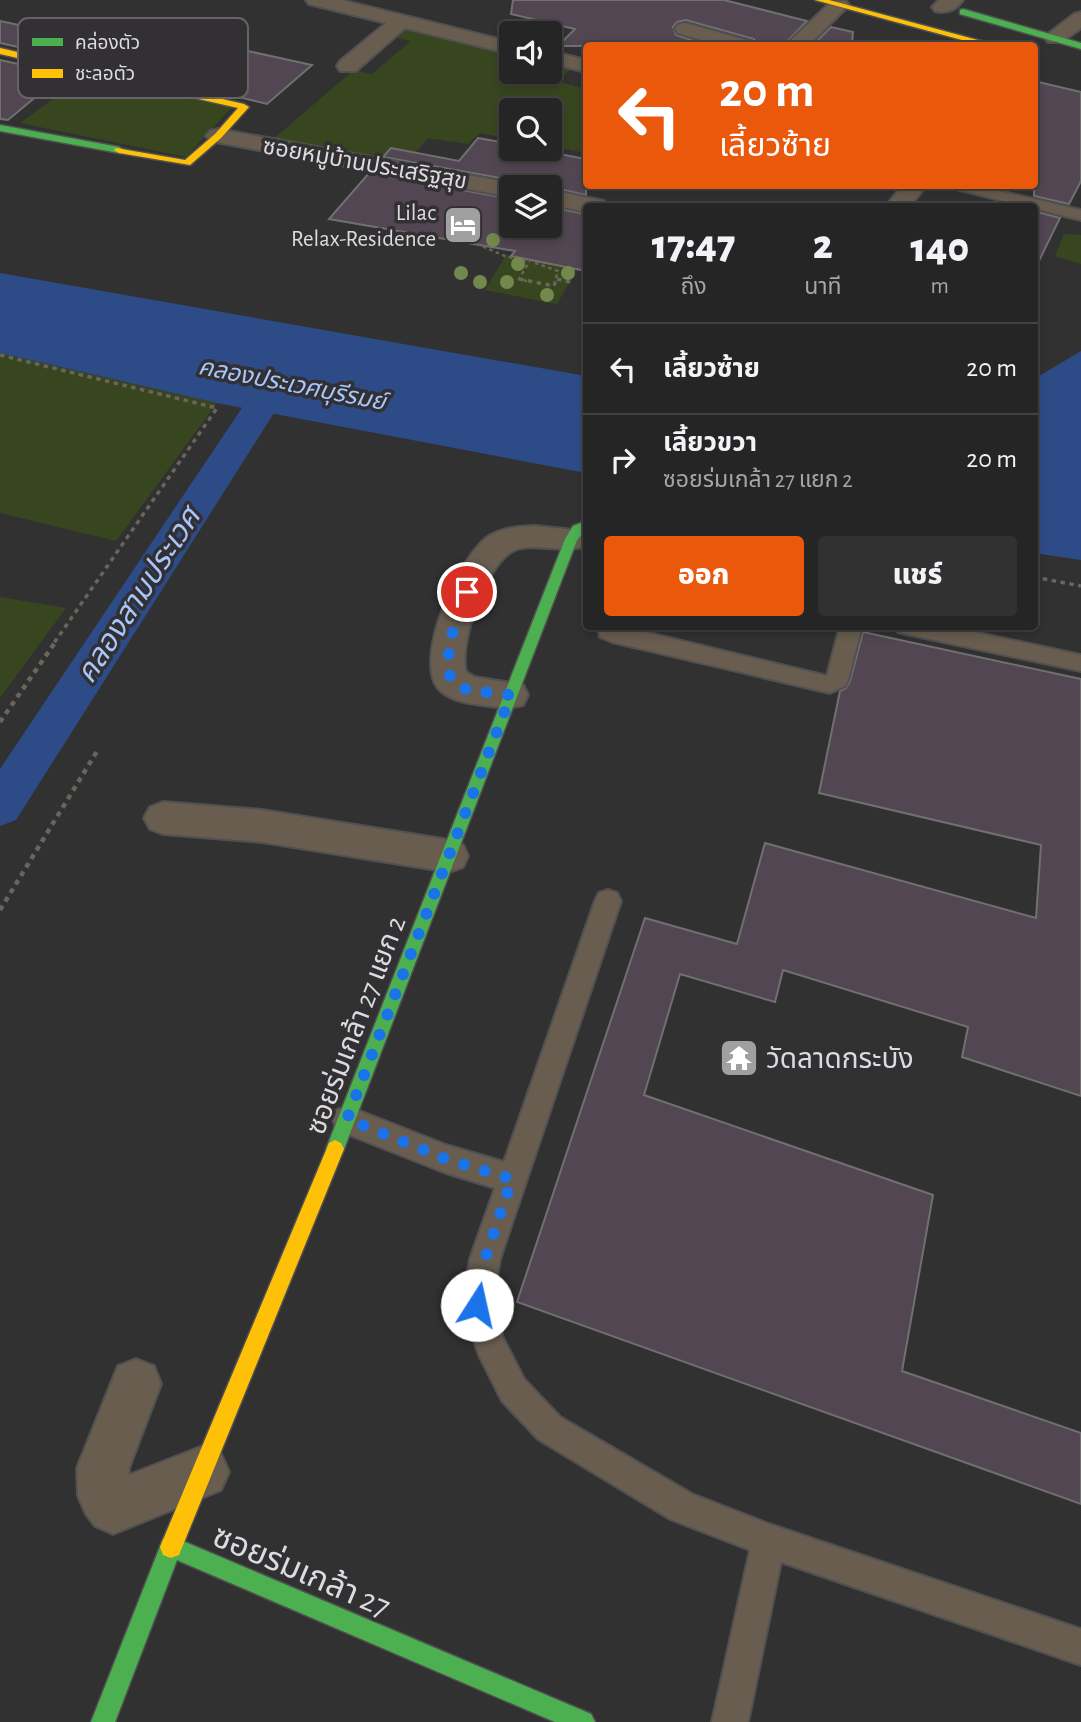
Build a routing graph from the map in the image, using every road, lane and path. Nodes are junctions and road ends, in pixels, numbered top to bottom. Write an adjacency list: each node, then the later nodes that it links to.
1 (316, 0): 5 (street)
2 (829, 2): 9 (street); 10 (street)
3 (939, 3): 7 (street)
4 (1081, 18): 7 (street)
5 (401, 21): 11 (street); 17 (street)
6 (685, 29): 8 (street)
7 (1055, 38): 12 (street)
8 (732, 42)
9 (798, 42)
10 (981, 42)
11 (499, 45)
12 (1081, 46)
13 (0, 51): 14 (street, ซอยหมู่บ้านประเสริฐสุข)
14 (18, 55)
15 (562, 60): 16 (street)
16 (583, 65)
17 (348, 66)
18 (205, 98): 20 (street, ซอยหมู่บ้านประเสริฐสุข)
19 (0, 128): 20 (street, ซอยหมู่บ้านประเสริฐสุข)
20 (218, 136): 21 (street, ซอยหมู่บ้านประเสริฐสุข)
21 (499, 188)
22 (912, 189): 25 (street)
23 (973, 189): 26 (lane)
24 (562, 199): 27 (street)
25 (900, 203)
26 (1031, 203)
27 (583, 204)
28 (1038, 205): 29 (lane)
29 (1081, 215)
30 (480, 237): 31 (path)
31 (529, 262): 32 (path); 32 (path)
32 (557, 279): 33 (path)
33 (574, 283)
34 (0, 355): 43 (path)
35 (578, 542): 42 (street, ซอยร่มเกล้า 27 แยก 2); 42 (street)
36 (1038, 578): 37 (path)
37 (1081, 586)
38 (608, 630): 39 (lane)
39 (849, 630)
40 (925, 630): 41 (lane)
41 (1081, 663)
42 (511, 695): 46 (street, ซอยร่มเกล้า 27 แยก 2)
43 (0, 722)
44 (99, 748): 48 (path)
45 (163, 818): 46 (street)
46 (449, 856): 49 (street, ซอยร่มเกล้า 27 แยก 2)
47 (608, 901): 50 (lane)
48 (0, 909)
49 (347, 1119): 50 (lane); 52 (street, ซอยร่มเกล้า 27 แยก 2)
50 (512, 1179): 53 (lane)
51 (136, 1384): 52 (street)
52 (203, 1472): 54 (street, ซอยร่มเกล้า 27 แยก 2)
53 (769, 1541): 55 (lane); 59 (lane)
54 (171, 1547): 56 (street, ซอยร่มเกล้า 27); 57 (street, ซอยร่มเกล้า 27)
55 (1081, 1647)
56 (540, 1714): 58 (street, ซอยร่มเกล้า 27)
57 (103, 1722)
58 (583, 1722)
59 (730, 1722)

